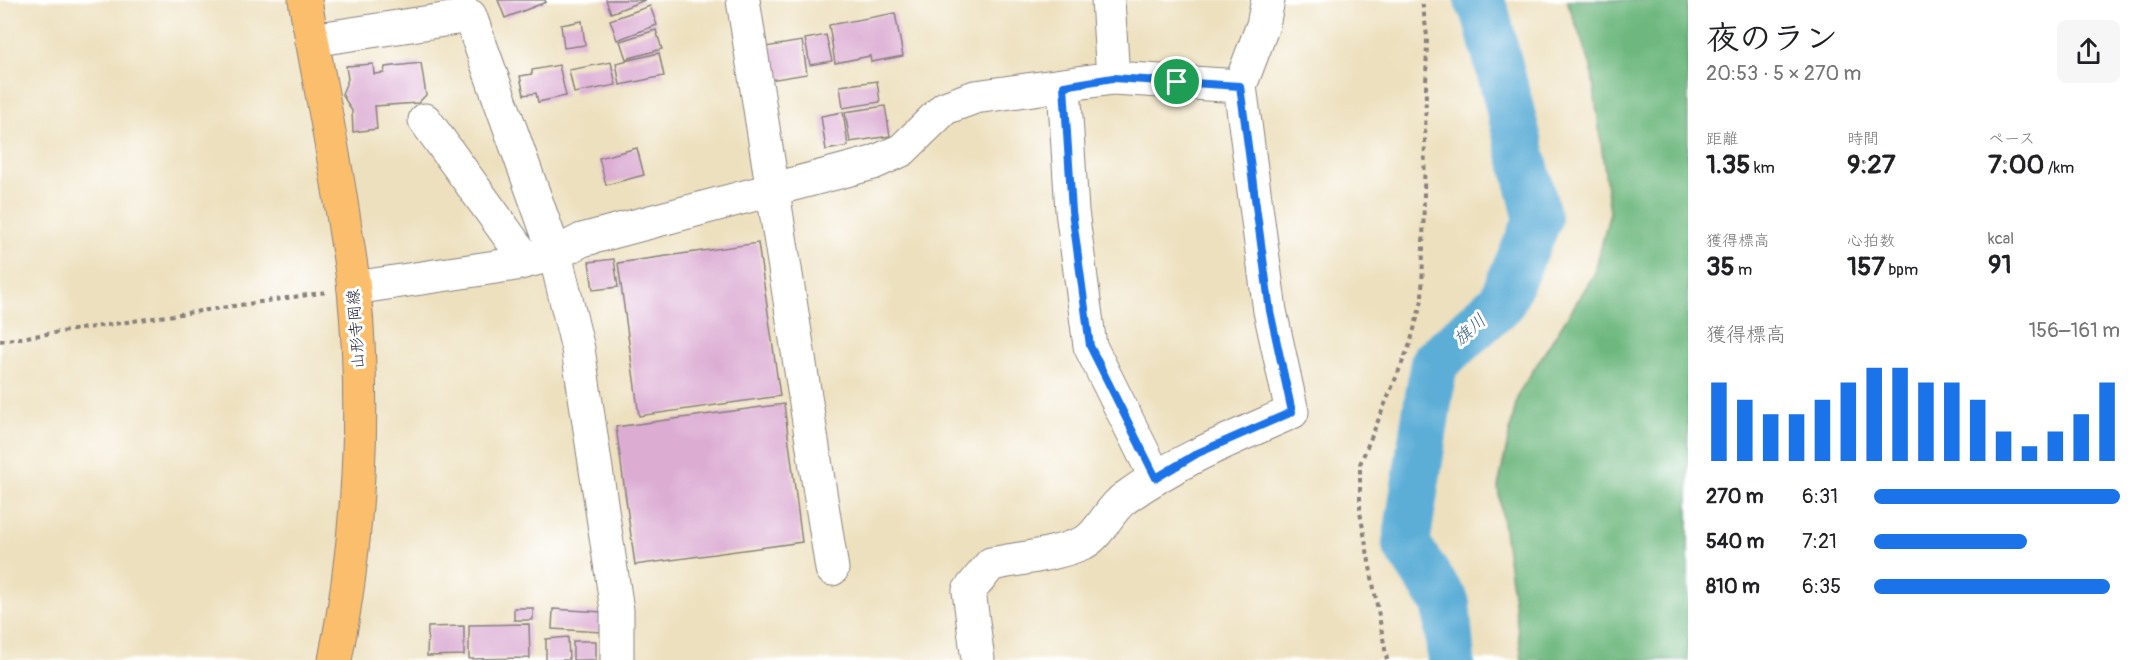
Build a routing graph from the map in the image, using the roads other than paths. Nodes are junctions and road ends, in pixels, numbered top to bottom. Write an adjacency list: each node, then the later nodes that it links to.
1 (305, 0): 5 (main road, 山形寺岡線)
2 (743, 0): 10 (street)
3 (1108, 0): 6 (street)
4 (1268, 0): 8 (street)
5 (312, 40): 11 (street); 12 (main road, 山形寺岡線)
6 (1113, 78): 7 (street); 8 (street)
7 (1064, 86): 10 (street); 13 (street)
8 (1240, 86): 13 (street)
9 (425, 120): 11 (street)
10 (772, 189): 11 (street); 14 (street)
11 (541, 258): 12 (street); 16 (street)
12 (354, 288): 15 (main road, 山形寺岡線)
13 (1156, 478): 17 (street)
14 (832, 569)
15 (335, 660)
16 (617, 660)
17 (978, 660)

